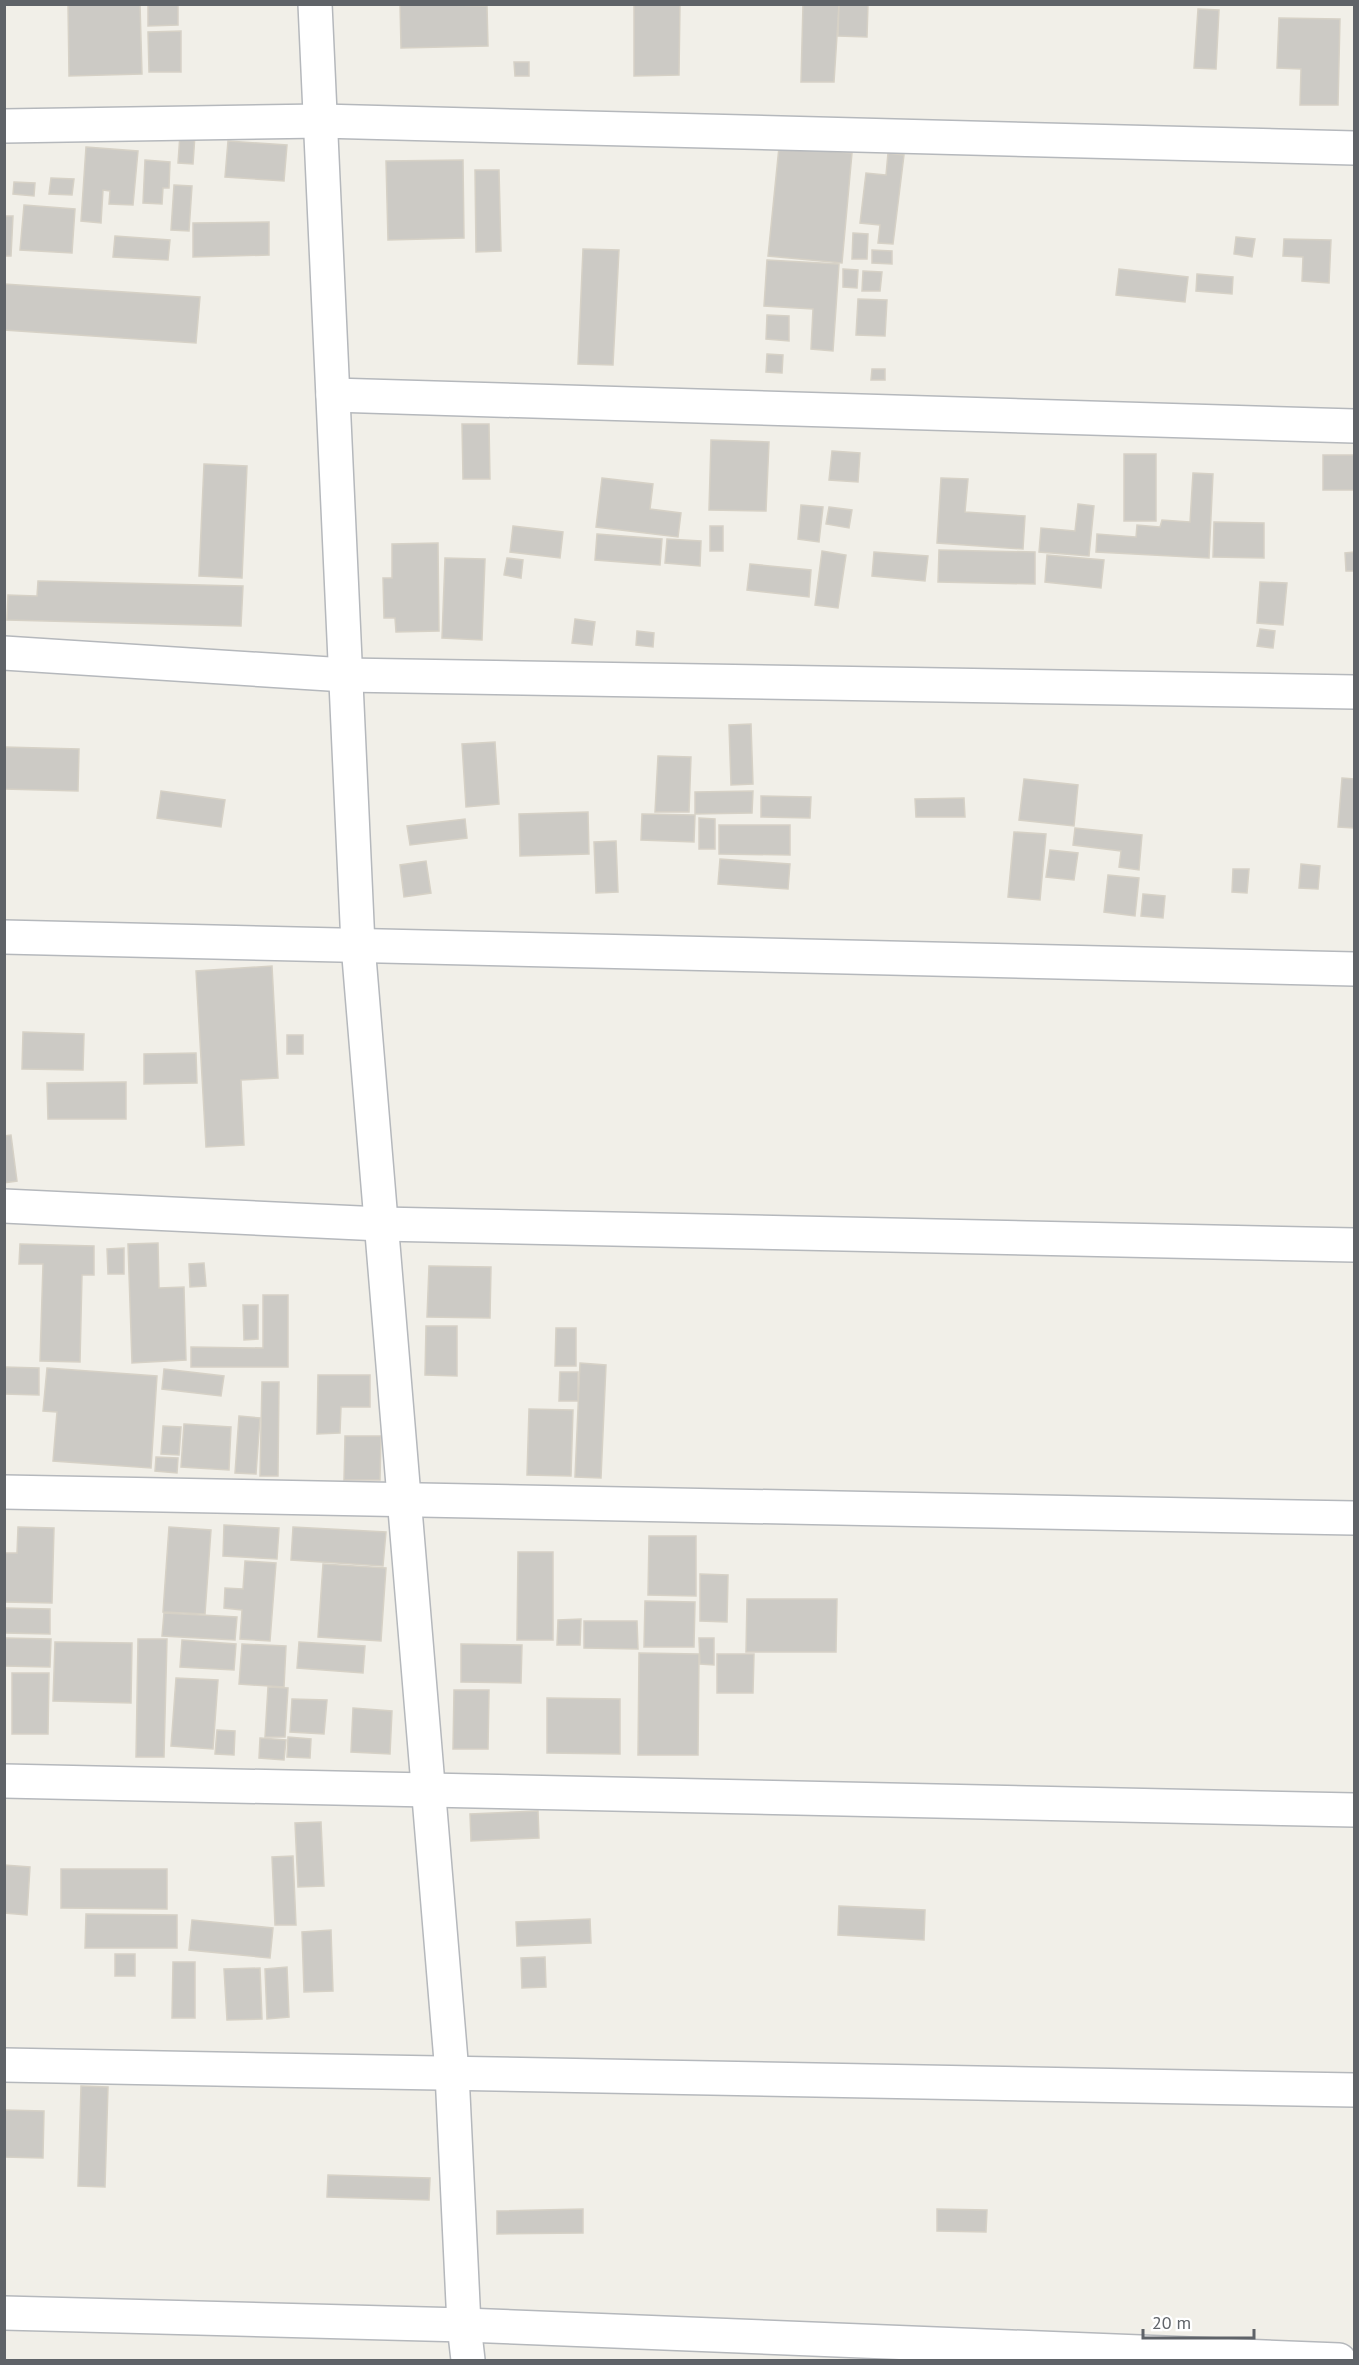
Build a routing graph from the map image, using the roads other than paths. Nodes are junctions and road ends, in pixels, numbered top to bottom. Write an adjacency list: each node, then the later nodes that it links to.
1 (315, 4): 2 (street)
2 (321, 121): 3 (street); 4 (street); 5 (street)
3 (4, 126)
4 (1354, 148)
5 (333, 395): 6 (street); 8 (street)
6 (1354, 426)
7 (4, 653): 8 (street)
8 (345, 675): 9 (street); 11 (street)
9 (1354, 692)
10 (4, 937): 11 (street)
11 (358, 945): 12 (street); 14 (street)
12 (1354, 969)
13 (4, 1206): 14 (street)
14 (381, 1224): 15 (street); 17 (street)
15 (1354, 1245)
16 (4, 1492): 17 (street)
17 (404, 1500): 18 (street); 20 (street)
18 (1354, 1518)
19 (4, 1781): 20 (street)
20 (428, 1790): 21 (street); 23 (street)
21 (1354, 1810)
22 (4, 2065): 23 (street)
23 (452, 2073): 24 (street); 26 (street)
24 (1354, 2090)
25 (4, 2313): 26 (street)
26 (464, 2325): 27 (street); 28 (street)
27 (468, 2361)
28 (1339, 2361)

